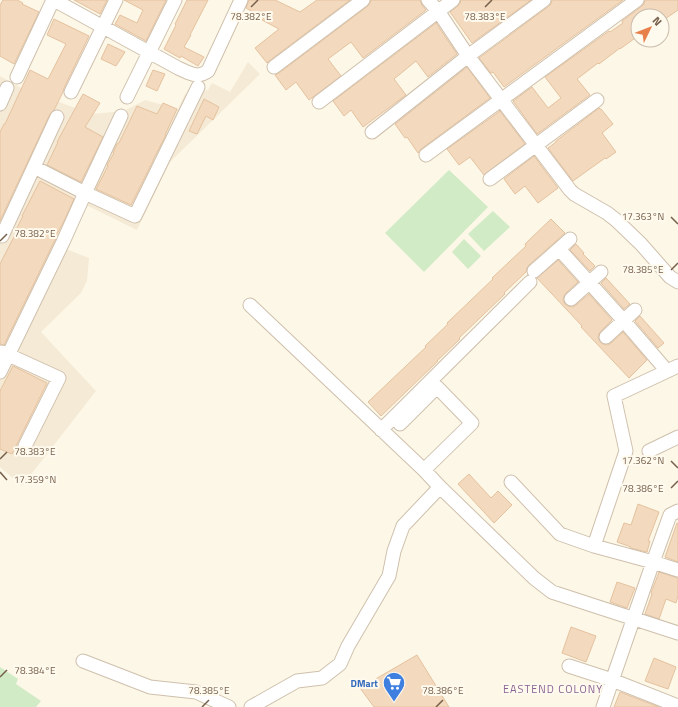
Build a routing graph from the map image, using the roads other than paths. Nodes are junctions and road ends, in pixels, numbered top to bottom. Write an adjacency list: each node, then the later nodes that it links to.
1 (54, 0): 11 (street); 15 (street)
2 (116, 0): 11 (street)
3 (175, 0): 12 (street)
4 (241, 0): 12 (street)
5 (363, 0): 14 (street)
6 (428, 0): 10 (street)
7 (453, 0): 10 (street)
8 (544, 0): 13 (street)
9 (637, 0): 20 (street)
10 (438, 12): 13 (street); 22 (street)
11 (103, 27): 12 (street); 18 (street)
12 (149, 52): 19 (street)
13 (468, 56): 20 (street); 26 (street)
14 (274, 67)
15 (17, 77)
16 (198, 87): 31 (street)
17 (7, 88): 23 (street)
18 (71, 92)
19 (127, 97)
20 (502, 100): 27 (street); 28 (street)
21 (597, 100): 27 (street)
22 (319, 102)
23 (0, 104)
24 (122, 116): 31 (street)
25 (57, 117): 29 (street)
26 (372, 132)
27 (536, 145): 30 (street); 37 (street)
28 (426, 155)
29 (34, 167): 31 (street); 32 (street)
30 (490, 179)
31 (85, 193): 43 (street)
32 (1, 237)
33 (570, 239): 34 (street)
34 (559, 249): 36 (street); 47 (street)
35 (601, 272): 36 (street)
36 (589, 282): 38 (street); 41 (street)
37 (678, 282)
38 (571, 300)
39 (250, 305): 47 (street)
40 (635, 310): 41 (street)
41 (624, 321): 42 (street); 44 (street)
42 (606, 336)
43 (4, 354): 45 (street); 49 (street)
44 (673, 369): 55 (street)
45 (0, 372)
46 (400, 424): 51 (street)
47 (381, 430): 51 (street)
48 (678, 437): 50 (street)
49 (25, 446)
50 (648, 452)
51 (424, 470): 53 (street)
52 (511, 482): 55 (street)
53 (440, 487): 58 (street); 65 (street)
54 (678, 511): 56 (street)
55 (594, 546): 56 (street)
56 (653, 562): 57 (street); 58 (street)
57 (678, 570)
58 (633, 619): 59 (street); 62 (street)
59 (678, 633)
60 (83, 661): 64 (street)
61 (569, 666): 62 (street)
62 (612, 680): 63 (street); 66 (street)
63 (677, 705)
64 (229, 707)
65 (251, 707)
66 (603, 707)

